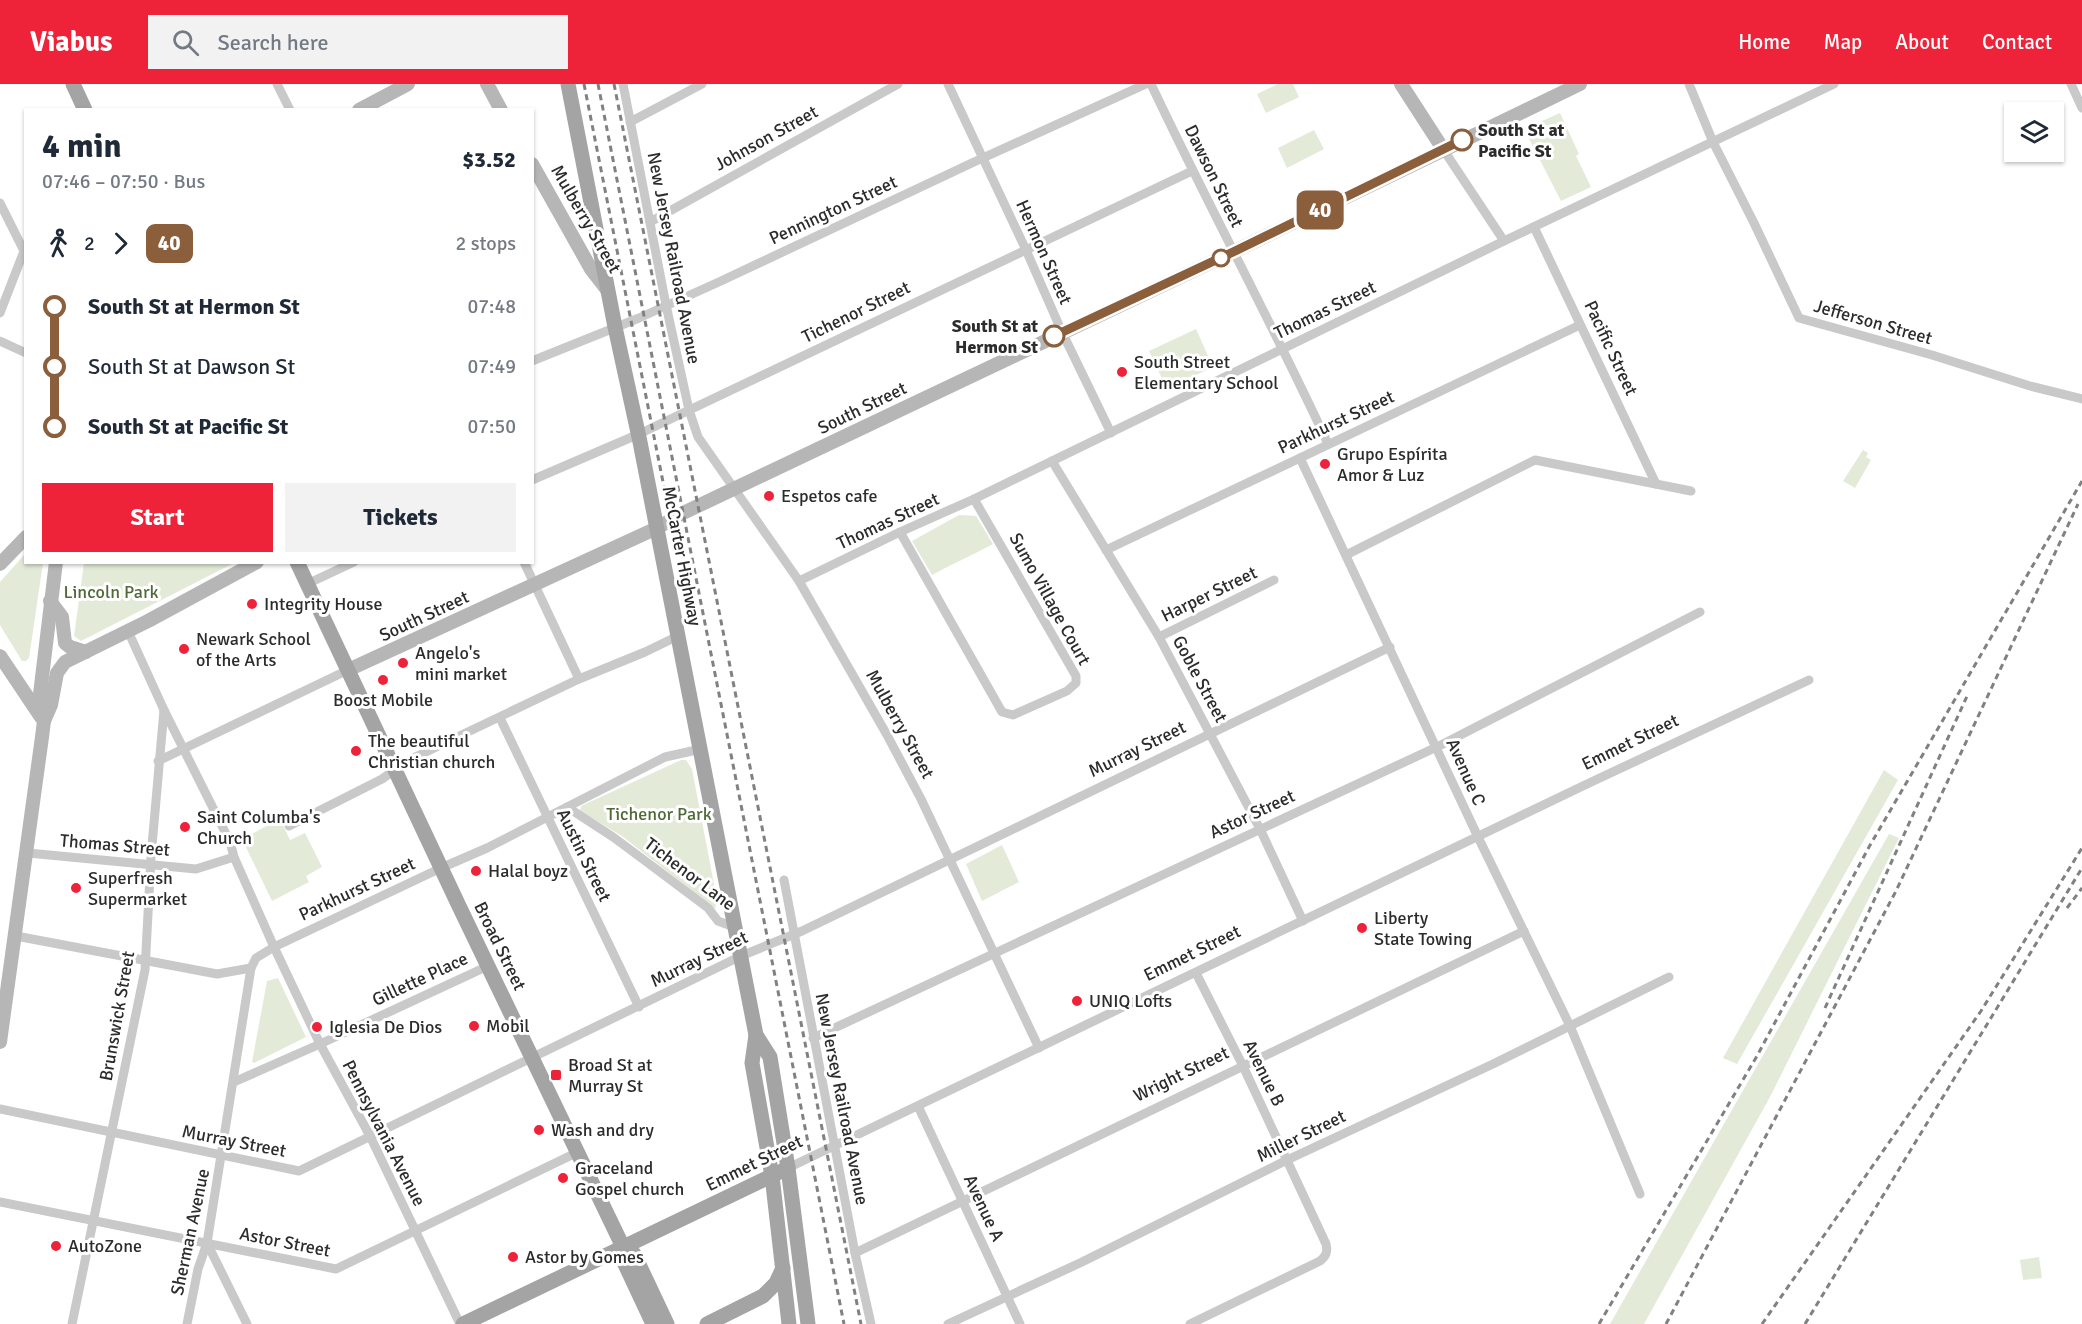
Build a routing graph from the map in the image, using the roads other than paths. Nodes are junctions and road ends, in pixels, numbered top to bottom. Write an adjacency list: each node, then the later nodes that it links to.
1 (73, 84): 17 (main road)
2 (277, 84): 18 (street)
3 (408, 84): 19 (main road)
4 (487, 84): 20 (main road)
5 (568, 84): 34 (main road, McCarter Highway)
6 (622, 84): 22 (street, New Jersey Railroad Avenue)
7 (702, 84): 22 (street)
8 (898, 84): 29 (street, Johnson Street)
9 (948, 84): 25 (street, Hermon Street)
10 (1146, 84): 25 (street, Pennington Street)
11 (1151, 84): 27 (street, Dawson Street)
12 (1401, 84): 24 (main road)
13 (1580, 84): 24 (main road, South Street)
14 (1689, 84): 23 (street, Jefferson Street)
15 (1834, 84): 23 (street, Thomas Street)
16 (2071, 84): 21 (street)
17 (84, 108)
18 (289, 108)
19 (363, 108)
20 (500, 108)
21 (2082, 108)
22 (630, 122): 29 (street, New Jersey Railroad Avenue)
23 (1713, 142): 30 (street, Thomas Street); 44 (street, Jefferson Street)
24 (1443, 149): 31 (street); 33 (main road, South Street)
25 (984, 158): 32 (street, Hermon Street); 35 (street, Pennington Street)
26 (534, 168): 34 (main road, Mulberry Street)
27 (1192, 171): 32 (street, Tichenor Street); 33 (street, Dawson Street)
28 (0, 203): 36 (street)
29 (650, 222): 35 (street, New Jersey Railroad Avenue)
30 (1534, 227): 31 (street, Thomas Street); 37 (street, Pacific Street)
31 (1504, 241): 41 (street, Thomas Street)
32 (1026, 250): 39 (street, Hermon Street); 45 (street, Tichenor Street)
33 (1233, 252): 39 (main road, South Street); 41 (street, Dawson Street)
34 (609, 292): 38 (main road, McCarter Highway)
35 (666, 305): 38 (street, Pennington Street); 45 (street, New Jersey Railroad Avenue)
36 (0, 313)
37 (1580, 325): 49 (street, Parkhurst Street); 53 (street, Pacific Street)
38 (615, 327): 43 (street, Pennington Street); 47 (main road, McCarter Highway)
39 (1062, 332): 46 (street, Hermon Street); 54 (main road, South Street)
40 (0, 341): 42 (street)
41 (1284, 349): 46 (street, Thomas Street); 49 (street, Dawson Street)
42 (24, 352)
43 (534, 360)
44 (2082, 399)
45 (689, 410): 47 (street, Tichenor Street); 48 (street, New Jersey Railroad Avenue)
46 (1111, 433): 51 (street, Thomas Street)
47 (639, 434): 52 (street, Tichenor Street); 57 (main road, McCarter Highway)
48 (698, 437): 54 (street, Mulberry Street)
49 (1328, 444): 50 (street, Parkhurst Street)
50 (1300, 458): 60 (street, Parkhurst Street); 61 (street, Avenue C)
51 (1052, 461): 56 (street, Thomas Street); 60 (street, Goble Street)
52 (534, 479)
53 (1656, 484): 55 (street); 61 (street)
54 (736, 488): 57 (main road, South Street); 69 (street, Mulberry Street)
55 (1690, 490)
56 (974, 500): 58 (street, Thomas Street); 58 (street, Sumo Village Court)
57 (657, 528): 71 (main road, South Street); 75 (main road, McCarter Highway)
58 (900, 532): 69 (street, Thomas Street)
59 (24, 539): 62 (main road)
60 (1106, 550): 76 (street, Goble Street)
61 (1346, 555): 77 (street, Avenue C)
62 (0, 564)
63 (56, 564): 72 (main road)
64 (253, 564): 74 (main road)
65 (298, 564): 70 (main road, Broad Street)
66 (350, 564): 70 (street)
67 (525, 564): 71 (street)
68 (1274, 580): 76 (street, Harper Street)
69 (799, 581): 99 (street, Mulberry Street)
70 (307, 584): 80 (main road, Broad Street)
71 (535, 584): 80 (main road, South Street); 81 (street)
72 (50, 601): 78 (main road); 85 (main road)
73 (1700, 612): 87 (street, Astor Street)
74 (128, 631): 78 (main road); 83 (street, Pennsylvania Avenue)
75 (678, 636): 81 (street); 89 (main road, McCarter Highway)
76 (1159, 637): 86 (street, Goble Street)
77 (1390, 647): 86 (street, Murray Street); 87 (street, Avenue C)
78 (86, 652): 85 (main road)
79 (0, 656): 85 (main road)
80 (348, 670): 88 (street, South Street); 91 (main road, Broad Street)
81 (579, 679): 84 (street)
82 (1809, 680): 96 (street, Emmet Street)
83 (164, 710): 88 (street, Pennsylvania Avenue); 90 (street, Brunswick Street)
84 (500, 718): 91 (street); 93 (street, Austin Street)
85 (44, 721): 97 (main road)
86 (1210, 732): 95 (street, Goble Street); 99 (street, Murray Street)
87 (1437, 747): 95 (street, Astor Street); 96 (street, Avenue C)
88 (184, 749): 90 (street, South Street); 98 (street, Pennsylvania Avenue)
89 (701, 749): 92 (street, Parkhurst Street); 104 (main road, McCarter Highway)
90 (158, 761): 100 (street, Brunswick Street)
91 (394, 770): 94 (street); 101 (main road, Broad Street)
92 (567, 807): 93 (street, Parkhurst Street); 104 (street, Tichenor Lane)
93 (547, 816): 101 (street, Parkhurst Street); 116 (street, Austin Street)
94 (289, 826)
95 (1260, 829): 103 (street, Goble Street); 109 (street, Astor Street)
96 (1478, 837): 103 (street, Emmet Street); 105 (street, Avenue C)
97 (28, 853): 100 (street, Thomas Street); 107 (main road)
98 (234, 857): 100 (street, Thomas Street); 108 (street, Pennsylvania Avenue)
99 (950, 859): 106 (street, Murray Street); 109 (street, Mulberry Street)
100 (151, 865): 111 (street, Brunswick Street)
101 (441, 868): 108 (street, Parkhurst Street); 112 (main road, Broad Street)
102 (784, 880): 106 (street, New Jersey Railroad Avenue)
103 (1303, 921): 114 (street, Emmet Street)
104 (734, 927): 110 (main road, McCarter Highway)
105 (1524, 931): 117 (street, Avenue C); 124 (street, Wright Street)
106 (795, 934): 110 (street, Murray Street); 119 (street, New Jersey Railroad Avenue)
107 (16, 936): 111 (street); 120 (main road)
108 (274, 947): 113 (street, Parkhurst Street); 121 (street, Pennsylvania Avenue)
109 (994, 952): 119 (street, Astor Street); 122 (street, Mulberry Street)
110 (741, 956): 116 (street, Murray Street); 118 (main road, McCarter Highway)
111 (145, 960): 113 (street); 128 (street, Brunswick Street)
112 (488, 966): 121 (street, Gillette Place); 123 (main road, Broad Street)
113 (251, 968): 125 (street, Sherman Avenue)
114 (1196, 973): 122 (street, Emmet Street); 124 (street, Avenue B)
115 (1669, 976): 117 (street, Miller Street)
116 (639, 1007): 123 (street, Murray Street)
117 (1570, 1026): 133 (street, Miller Street); 136 (street, Avenue C)
118 (756, 1035): 134 (main road, McCarter Highway); 135 (main road, McCarter Highway)
119 (813, 1038): 130 (street, New Jersey Railroad Avenue)
120 (0, 1042)
121 (320, 1044): 125 (street, Gillette Place); 129 (street, Pennsylvania Avenue)
122 (1039, 1048): 126 (street, Emmet Street)
123 (533, 1058): 129 (street, Murray Street); 131 (main road, Broad Street)
124 (1243, 1066): 133 (street, Avenue B); 137 (street, Wright Street)
125 (234, 1082): 132 (street, Sherman Avenue)
126 (918, 1106): 130 (street, Emmet Street); 137 (street, Avenue A)
127 (0, 1110): 128 (street, Murray Street)
128 (112, 1133): 132 (street, Murray Street); 139 (street, Brunswick Street)
129 (370, 1137): 132 (street, Murray Street); 140 (street, Pennsylvania Avenue)
130 (834, 1146): 134 (street, Emmet Street); 143 (street, New Jersey Railroad Avenue)
131 (578, 1152): 140 (street, Astor Street); 142 (main road, Broad Street)
132 (222, 1155): 141 (street, Sherman Avenue)
133 (1287, 1160): 145 (street, Miller Street); 158 (street, Avenue B)
134 (788, 1168): 135 (main road, Emmet Street); 154 (main road, McCarter Highway)
135 (772, 1176): 142 (main road, Emmet Street); 144 (main road, McCarter Highway)
136 (1640, 1194)
137 (963, 1200): 143 (street, Wright Street); 145 (street, Avenue A)
138 (0, 1202): 139 (street, Astor Street)
139 (93, 1220): 141 (street, Astor Street); 147 (street, Brunswick Street)
140 (415, 1231): 141 (street, Astor Street); 150 (street, Pennsylvania Avenue)
141 (207, 1243): 148 (street, Sherman Avenue); 149 (street)
142 (623, 1247): 150 (main road, Emmet Street); 151 (main road, Broad Street); 152 (main road, Broad Street)
143 (855, 1252): 155 (street, New Jersey Railroad Avenue)
144 (783, 1268): 146 (main road); 153 (main road, McCarter Highway)
145 (1007, 1296): 156 (street, Miller Street); 157 (street, Avenue A)
146 (716, 1322)
147 (72, 1324)
148 (187, 1324)
149 (247, 1324)
150 (461, 1324)
151 (653, 1324)
152 (667, 1324)
153 (789, 1324)
154 (807, 1324)
155 (871, 1324)
156 (948, 1324)
157 (1020, 1324)
158 (1190, 1324)

